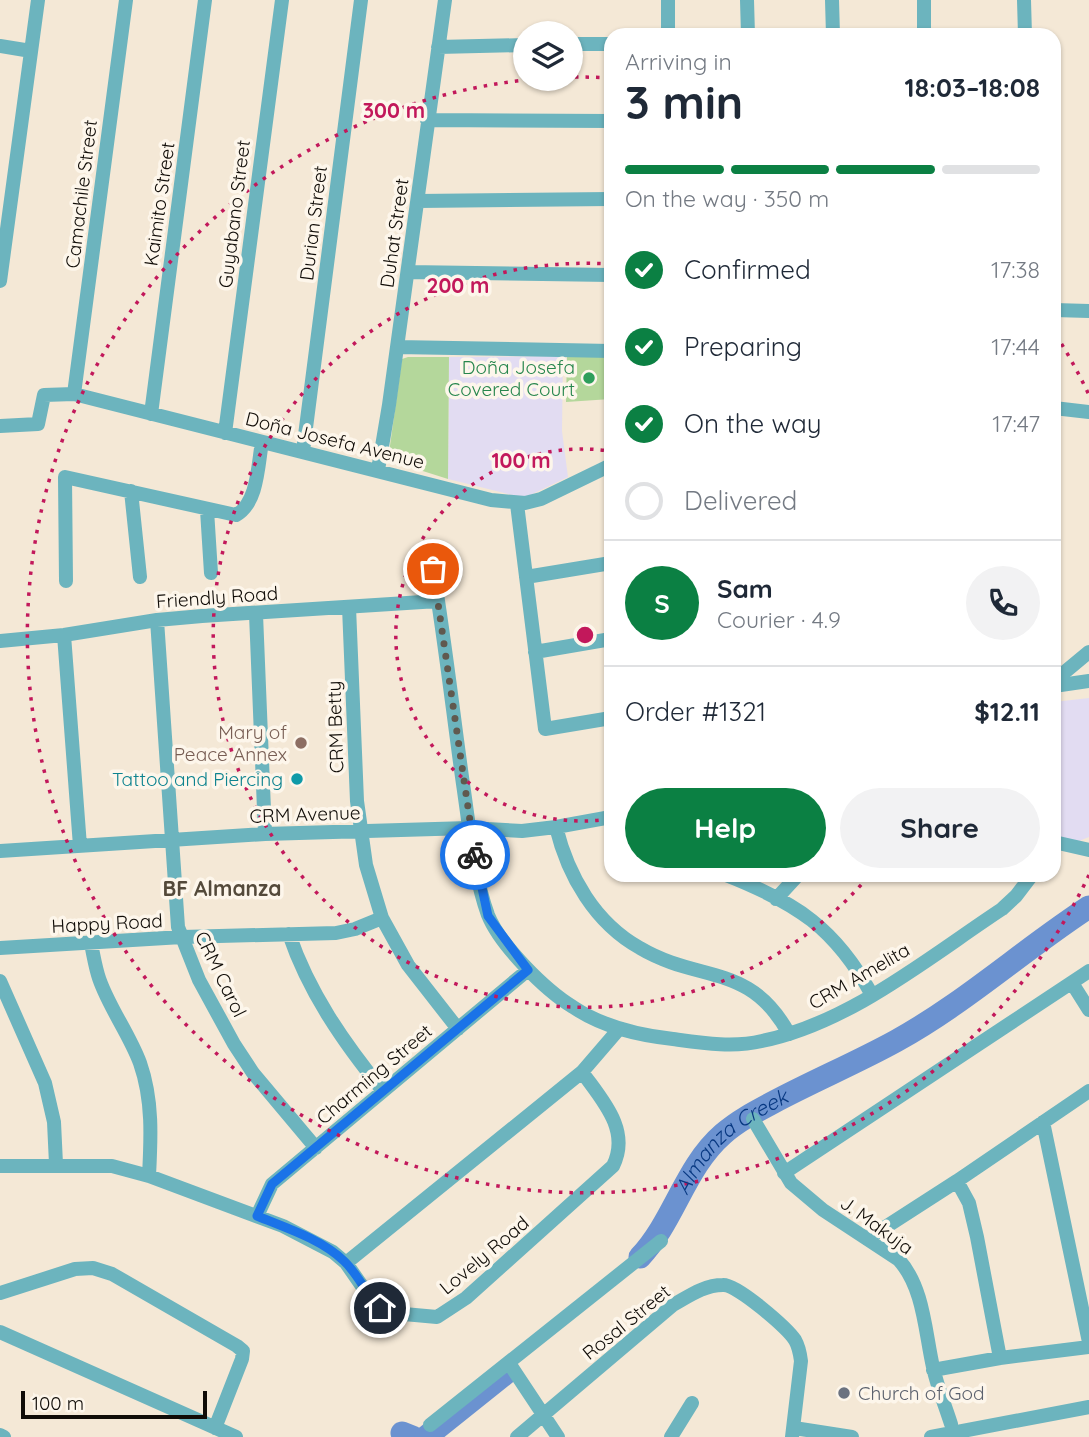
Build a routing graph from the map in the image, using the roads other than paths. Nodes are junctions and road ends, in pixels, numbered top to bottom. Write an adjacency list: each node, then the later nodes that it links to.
1 (38, 0): 22 (street)
2 (126, 0): 34 (street, Camachile Street)
3 (205, 0): 37 (street, Kaimito Street)
4 (282, 0): 39 (street, Guyabano Street)
5 (361, 0): 41 (street, Durian Street)
6 (445, 0): 21 (street, Duhat Street)
7 (668, 0): 12 (street)
8 (747, 0): 13 (street)
9 (832, 0): 14 (street)
10 (924, 0): 15 (street)
11 (1024, 0): 16 (street)
12 (668, 28)
13 (748, 28)
14 (833, 28)
15 (924, 28)
16 (1025, 28)
17 (583, 44): 18 (street)
18 (604, 44)
19 (513, 45): 21 (street)
20 (0, 46): 22 (street)
21 (438, 47): 23 (street, Duhat Street)
22 (31, 51): 29 (street)
23 (427, 120): 24 (street); 26 (street, Duhat Street)
24 (604, 121)
25 (604, 199): 26 (street)
26 (418, 201): 27 (street, Duhat Street)
27 (408, 272): 28 (street); 32 (street, Duhat Street)
28 (604, 275)
29 (0, 281)
30 (1061, 310): 31 (street)
31 (1089, 311)
32 (397, 347): 33 (street); 43 (street, Duhat Street)
33 (604, 351)
34 (74, 394): 37 (street, Doña Josefa Avenue); 38 (street, Doña Josefa Avenue)
35 (1061, 409): 36 (street)
36 (1089, 412)
37 (151, 414): 39 (street, Doña Josefa Avenue)
38 (0, 426)
39 (225, 433): 40 (street, Doña Josefa Avenue)
40 (262, 442): 41 (street, Doña Josefa Avenue); 46 (street)
41 (303, 451): 43 (street, Doña Josefa Avenue)
42 (604, 468): 45 (street, Doña Josefa Avenue)
43 (377, 470): 45 (street, Doña Josefa Avenue)
44 (131, 491): 46 (street); 51 (street); 52 (street)
45 (517, 504): 50 (street)
46 (207, 510): 49 (street)
47 (604, 564): 50 (street)
48 (433, 569): 53 (street, CRM Amelita)
49 (211, 573)
50 (526, 577): 60 (street)
51 (141, 578)
52 (66, 581)
53 (438, 601): 54 (street, Friendly Road); 68 (street, CRM Amelita)
54 (349, 607): 55 (street, Friendly Road); 69 (street, CRM Betty)
55 (256, 614): 56 (street, Friendly Road); 70 (street)
56 (157, 620): 57 (street, Friendly Road); 71 (street, CRM Carol)
57 (64, 635): 59 (street, Friendly Road); 73 (street)
58 (604, 640): 60 (street)
59 (0, 641)
60 (535, 652): 65 (street)
61 (1089, 652): 62 (street)
62 (1061, 675)
63 (1089, 681): 64 (street)
64 (1061, 685)
65 (604, 719)
66 (604, 818): 67 (street, CRM Avenue)
67 (556, 827): 68 (street, CRM Avenue); 93 (street)
68 (469, 828): 69 (street, CRM Avenue); 85 (street, CRM Amelita)
69 (360, 831): 70 (street, CRM Avenue); 80 (street, CRM Betty)
70 (265, 834): 71 (street, CRM Avenue)
71 (172, 840): 73 (street, CRM Avenue); 82 (street, CRM Carol)
72 (1061, 844): 74 (street)
73 (80, 846): 75 (street, CRM Avenue)
74 (1089, 850)
75 (0, 851)
76 (741, 882): 79 (street)
77 (791, 882): 79 (street)
78 (1027, 882): 89 (street, CRM Amelita)
79 (776, 898): 89 (street)
80 (382, 918): 81 (street, Happy Road); 91 (street, CRM Betty)
81 (289, 934): 82 (street, Happy Road); 95 (street)
82 (182, 937): 83 (street, Happy Road); 99 (street, CRM Carol)
83 (91, 943): 84 (street, Happy Road); 103 (street)
84 (0, 948)
85 (528, 970): 91 (street, Charming Street); 92 (street, CRM Amelita)
86 (1089, 971): 88 (street)
87 (0, 981): 100 (street)
88 (1072, 983): 90 (street); 102 (street)
89 (872, 995): 93 (street, CRM Amelita)
90 (1089, 1010)
91 (458, 1029): 95 (street, Charming Street)
92 (619, 1029): 93 (street, CRM Amelita); 94 (street)
93 (789, 1034)
94 (582, 1072): 108 (street); 108 (street, Lovely Road)
95 (383, 1091): 99 (street, Charming Street)
96 (1089, 1091): 98 (street)
97 (753, 1119): 102 (street, J. Makuja)
98 (1043, 1122): 104 (street); 111 (street)
99 (316, 1148): 105 (street, Charming Street)
100 (56, 1164): 101 (street, Lovely Road); 103 (street, Lovely Road)
101 (0, 1166)
102 (784, 1173): 106 (street, J. Makuja)
103 (149, 1176): 105 (street, Lovely Road)
104 (957, 1181): 106 (street); 112 (street)
105 (257, 1216): 108 (street, Lovely Road)
106 (867, 1239): 114 (street, J. Makuja)
107 (662, 1241): 113 (street)
108 (346, 1263)
109 (0, 1293): 120 (street)
110 (0, 1332): 120 (street)
111 (1089, 1345): 112 (street)
112 (1000, 1359): 114 (street)
113 (509, 1363): 117 (street); 119 (street)
114 (933, 1370): 118 (street, J. Makuja)
115 (692, 1403): 125 (street)
116 (1089, 1407): 127 (street)
117 (542, 1416): 121 (street, Rosal Street); 123 (street, Rosal Street); 124 (street)
118 (951, 1424)
119 (430, 1425)
120 (215, 1428): 122 (street)
121 (793, 1432): 126 (street)
122 (236, 1437)
123 (517, 1437)
124 (558, 1437)
125 (671, 1437)
126 (852, 1437)
127 (931, 1437)

